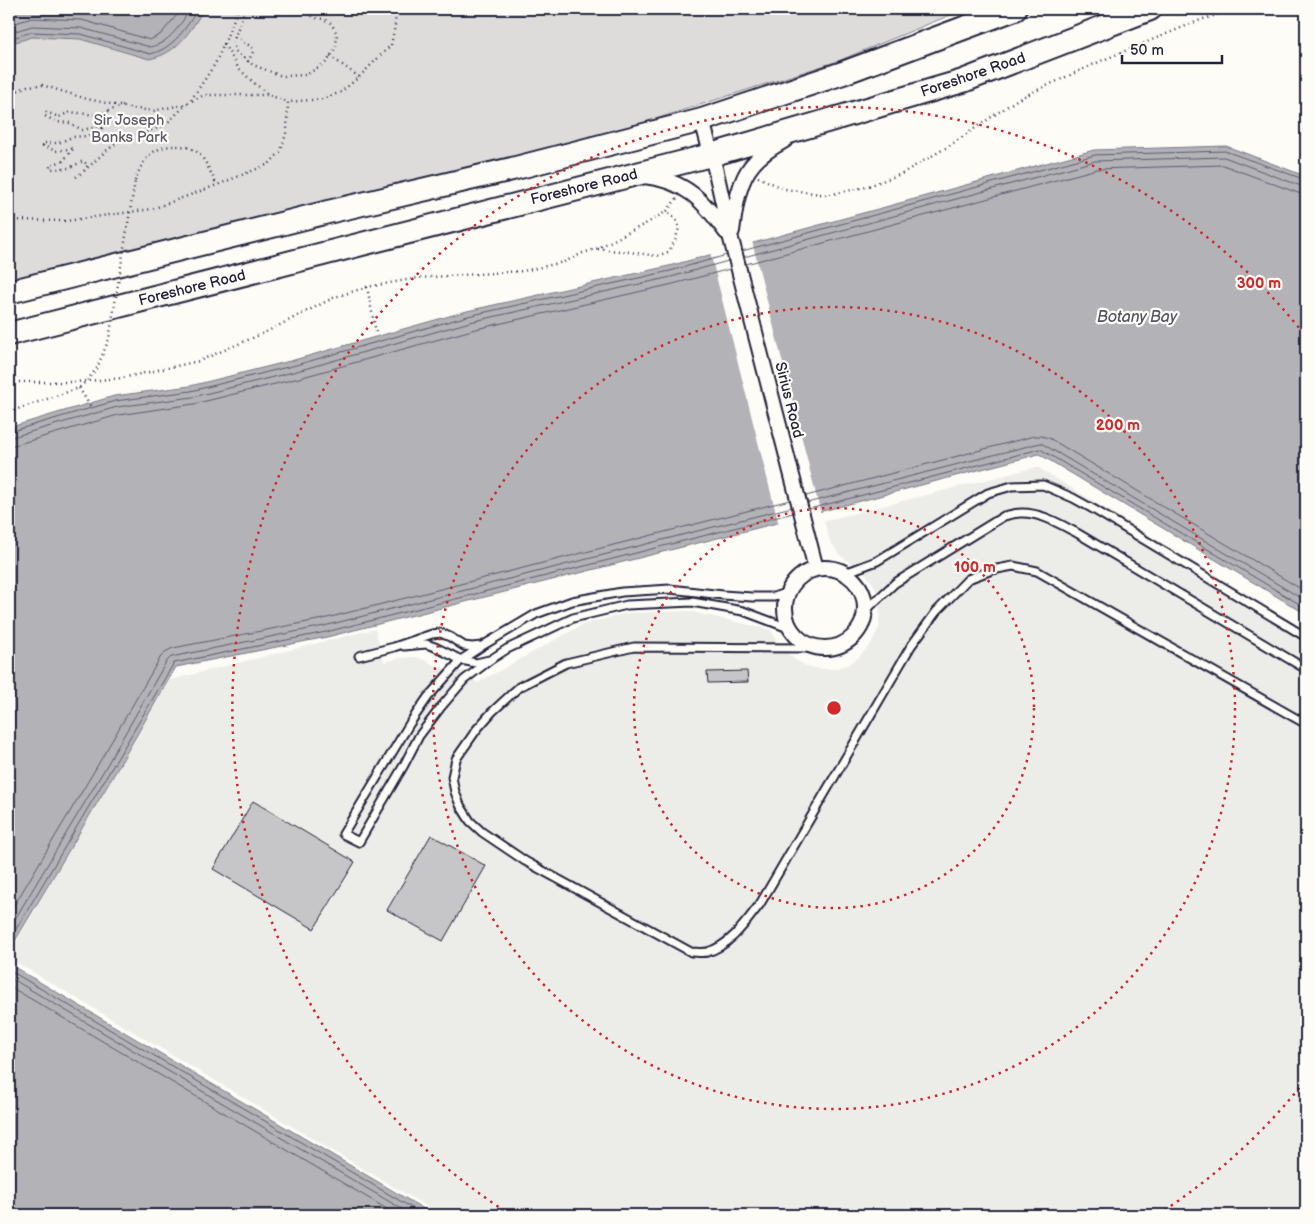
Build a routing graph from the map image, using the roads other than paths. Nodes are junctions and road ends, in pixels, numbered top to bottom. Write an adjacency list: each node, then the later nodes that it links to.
1 (1015, 9): 3 (main road)
2 (1150, 9): 4 (main road, Foreshore Road)
3 (702, 120): 5 (street, Sirius Road); 8 (main road)
4 (816, 125): 5 (main road, Foreshore Road); 7 (street, Sirius Road)
5 (711, 155): 6 (main road, Foreshore Road); 7 (street, Sirius Road)
6 (632, 175): 7 (street, Sirius Road); 9 (main road, Foreshore Road)
7 (731, 239): 10 (street, Sirius Road)
8 (9, 292)
9 (9, 334)
10 (816, 569): 11 (street); 12 (street)
11 (845, 573): 13 (street); 15 (lane)
12 (788, 592): 14 (street); 16 (lane)
13 (865, 611): 18 (street); 22 (lane)
14 (791, 629): 18 (street); 21 (lane)
15 (1306, 636)
16 (482, 646): 17 (lane); 20 (lane)
17 (394, 647): 19 (lane); 20 (lane)
18 (822, 648): 23 (lane)
19 (360, 656)
20 (461, 660): 21 (lane); 21 (lane)
21 (490, 660)
22 (1306, 669)
23 (1306, 724)

